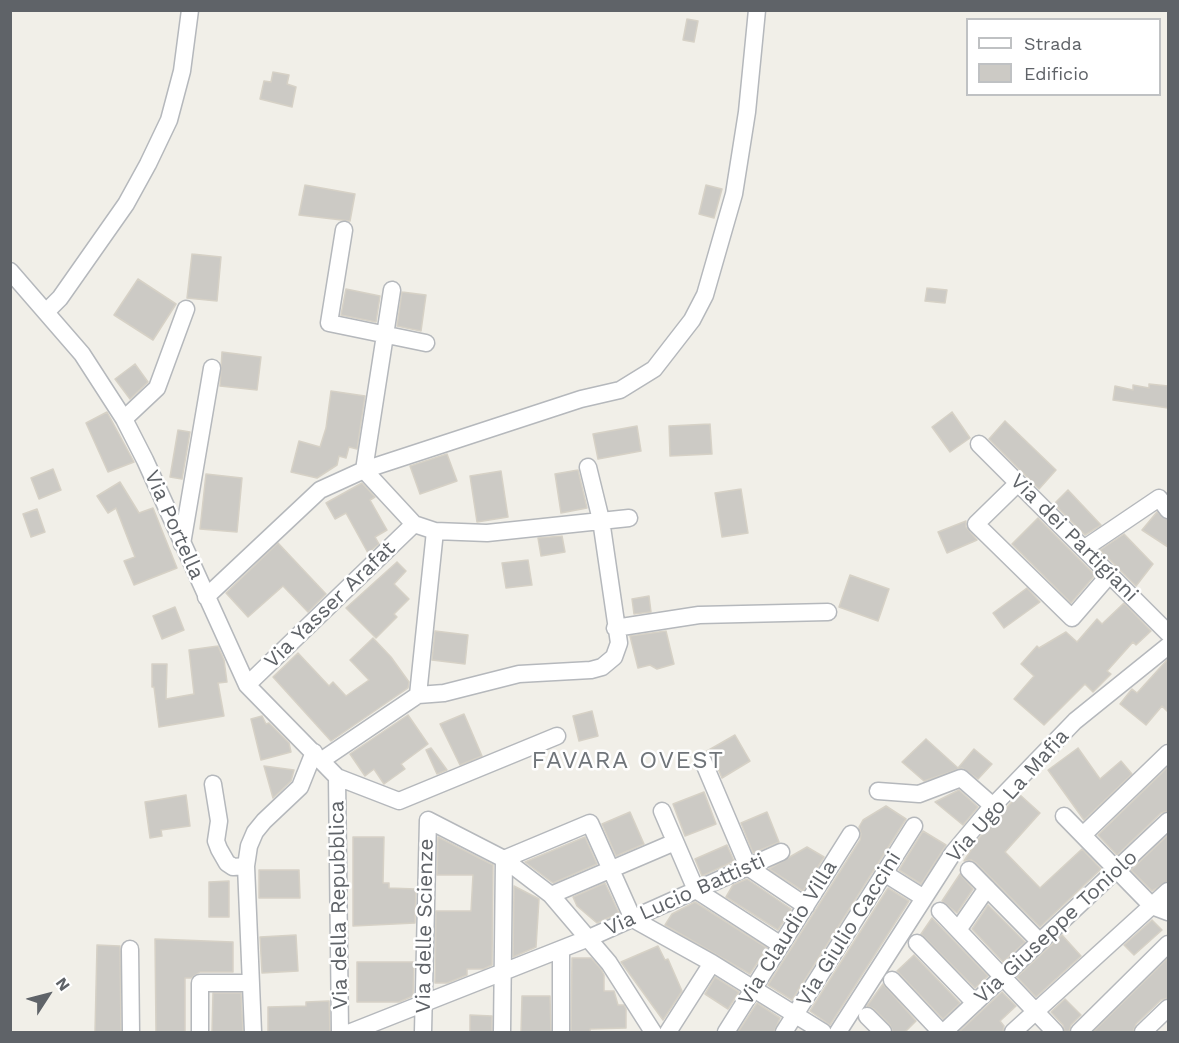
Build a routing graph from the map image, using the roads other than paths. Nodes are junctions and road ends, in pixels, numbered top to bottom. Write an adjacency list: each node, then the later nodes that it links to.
1 (190, 10): 7 (street)
2 (757, 10): 14 (street)
3 (344, 230): 8 (street)
4 (10, 271): 7 (street, Via Portella)
5 (392, 290): 8 (street)
6 (186, 309): 11 (street)
7 (46, 312): 11 (street, Via Portella)
8 (385, 335): 9 (street); 14 (street)
9 (426, 343)
10 (212, 368): 21 (street)
11 (124, 419): 21 (street, Via Portella)
12 (979, 444): 15 (street, Via dei Partigiani)
13 (588, 467): 18 (street)
14 (363, 470): 19 (street); 24 (street)
15 (1018, 483): 22 (street, Via dei Partigiani); 23 (street)
16 (1164, 504): 22 (street)
17 (628, 518): 18 (street)
18 (602, 520): 20 (street); 26 (street)
19 (414, 524): 20 (street); 29 (street, Via Yasser Arafat)
20 (435, 531): 30 (street)
21 (182, 544): 24 (street, Via Portella)
22 (1085, 548): 23 (street, Via dei Partigiani)
23 (1110, 574): 27 (street, Via dei Partigiani)
24 (206, 597): 29 (street, Via Portella)
25 (828, 612): 26 (street)
26 (615, 628): 30 (street)
27 (1168, 633)
28 (1168, 646): 38 (street, Via Ugo La Mafia)
29 (247, 685): 33 (street, Via Portella)
30 (418, 696): 33 (street)
31 (556, 736): 35 (street)
32 (1168, 753): 44 (street)
33 (318, 756): 35 (street, Via Portella); 48 (street)
34 (703, 761): 49 (street)
35 (337, 777): 87 (street, Via della Repubblica)
36 (213, 784): 48 (street)
37 (878, 791): 38 (street)
38 (993, 806): 58 (street, Via Ugo La Mafia)
39 (662, 812): 45 (street)
40 (1064, 816): 44 (street)
41 (1168, 821): 52 (street, Via Giuseppe Toniolo)
42 (914, 826): 53 (street, Via Giulio Caccini)
43 (851, 834): 59 (street, Via Claudio Villa)
44 (1083, 835): 52 (street)
45 (675, 842): 50 (street); 55 (street)
46 (781, 852): 49 (street, Via Lucio Battisti)
47 (504, 859): 50 (street); 57 (street); 73 (street); 79 (street, Via delle Scienze)
48 (246, 866): 76 (street)
49 (748, 867): 55 (street, Via Lucio Battisti); 59 (street)
50 (611, 869): 57 (street); 63 (street)
51 (969, 870): 54 (street)
52 (1116, 870): 60 (street); 66 (street, Via Giuseppe Toniolo)
53 (884, 873): 58 (street); 82 (street, Via Giulio Caccini)
54 (987, 888): 64 (street); 66 (street)
55 (696, 890): 63 (street, Via Lucio Battisti); 69 (street)
56 (1168, 891): 60 (street)
57 (551, 895): 65 (street)
58 (924, 898): 97 (street, Via Ugo La Mafia)
59 (806, 906): 69 (street, Via Claudio Villa)
60 (1152, 906): 62 (street); 81 (street)
61 (940, 911): 64 (street)
62 (1168, 912)
63 (633, 918): 65 (street, Via Lucio Battisti); 72 (street)
64 (958, 930): 74 (street)
65 (589, 938): 71 (street, Via Lucio Battisti); 92 (street)
66 (1038, 941): 74 (street, Via Giuseppe Toniolo)
67 (917, 943): 78 (street)
68 (1168, 944): 102 (street)
69 (781, 945): 77 (street, Via Claudio Villa)
70 (130, 949): 84 (street)
71 (561, 949): 73 (street, Via Lucio Battisti); 91 (street)
72 (712, 963): 77 (street); 93 (street)
73 (503, 972): 79 (street, Via Lucio Battisti); 90 (street)
74 (1002, 978): 78 (street, Via Giuseppe Toniolo); 81 (street)
75 (892, 980): 99 (street)
76 (251, 983): 85 (street); 86 (street)
77 (753, 989): 82 (street); 94 (street, Via Claudio Villa)
78 (975, 1003): 99 (street, Via Giuseppe Toniolo)
79 (424, 1004): 88 (street, Via Lucio Battisti); 89 (street, Via delle Scienze)
80 (1168, 1008): 103 (street)
81 (1035, 1012): 100 (street); 101 (street)
82 (795, 1015): 95 (street, Via Giulio Caccini); 96 (street)
83 (867, 1016): 98 (street)
84 (131, 1032)
85 (200, 1032)
86 (253, 1032)
87 (340, 1032)
88 (351, 1032)
89 (423, 1032)
90 (502, 1032)
91 (561, 1032)
92 (653, 1032)
93 (668, 1032)
94 (726, 1032)
95 (784, 1032)
96 (823, 1032)
97 (838, 1032)
98 (883, 1032)
99 (943, 1032)
100 (1013, 1032)
101 (1055, 1032)
102 (1079, 1032)
103 (1143, 1032)

